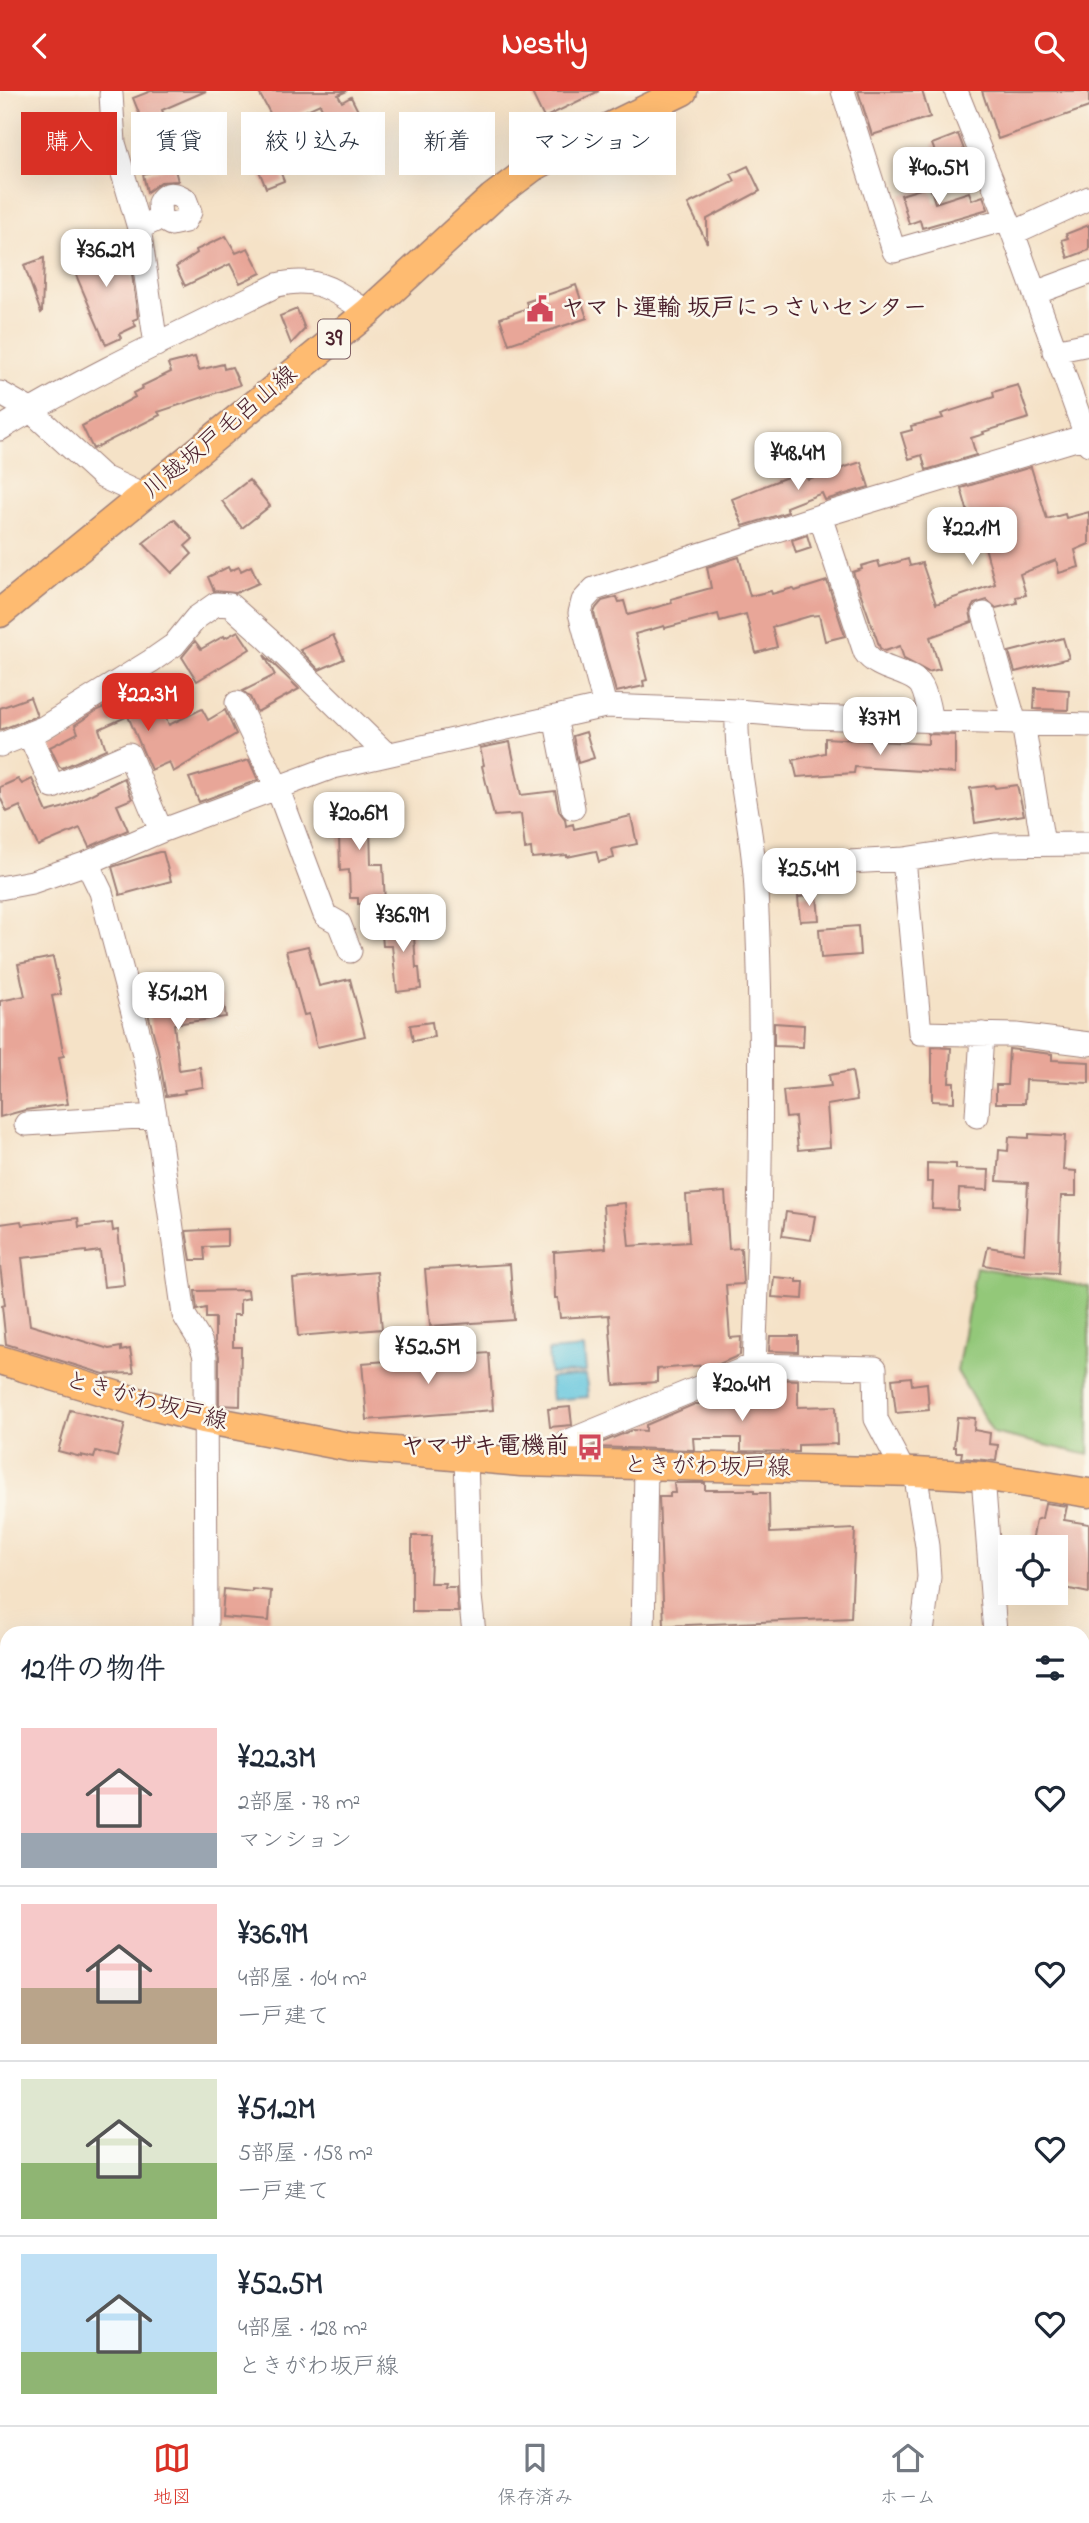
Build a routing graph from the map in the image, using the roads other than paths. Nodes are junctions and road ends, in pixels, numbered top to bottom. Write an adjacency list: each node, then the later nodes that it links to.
1 (683, 91): 11 (main road, 川越坂戸毛呂山線 / 39)
2 (843, 91): 7 (street)
3 (956, 91): 7 (street)
4 (111, 94): 8 (street)
5 (1089, 198): 7 (street)
6 (160, 218): 8 (street)
7 (1009, 226): 10 (street)
8 (139, 228): 13 (street)
9 (1089, 273): 10 (street)
10 (1035, 293): 14 (street)
11 (368, 312): 13 (street); 19 (main road, 川越坂戸毛呂山線 / 39)
12 (1089, 344): 14 (street)
13 (156, 345): 16 (street)
14 (1054, 351): 18 (street)
15 (0, 393): 16 (street)
16 (30, 410): 17 (street); 19 (street)
17 (0, 429)
18 (1088, 440): 20 (street)
19 (144, 496): 21 (main road, 川越坂戸毛呂山線 / 39)
20 (820, 516): 24 (street); 27 (street)
21 (0, 613)
22 (984, 614): 28 (street)
23 (237, 703): 33 (street)
24 (605, 706): 25 (street); 26 (street)
25 (737, 711): 27 (street); 40 (street)
26 (555, 717): 32 (street); 34 (street)
27 (931, 721): 28 (street)
28 (1019, 723): 29 (street); 37 (street)
29 (1089, 726)
30 (29, 734): 31 (street); 32 (street); 35 (street)
31 (0, 745)
32 (386, 754): 33 (street)
33 (277, 787): 35 (street); 42 (street)
34 (573, 808)
35 (161, 831): 39 (street)
36 (1089, 843): 37 (street)
37 (1044, 844): 38 (street)
38 (904, 859): 40 (street); 43 (street)
39 (87, 863): 41 (street); 45 (street)
40 (755, 867): 49 (street)
41 (0, 888)
42 (350, 951)
43 (982, 1034): 44 (street); 46 (street)
44 (1089, 1042)
45 (155, 1116): 47 (street); 50 (street)
46 (977, 1116)
47 (26, 1124)
48 (0, 1360): 50 (main road, ときがわ坂戸線)
49 (754, 1365): 52 (street); 54 (street)
50 (204, 1419): 51 (main road, ときがわ坂戸線); 57 (street)
51 (466, 1457): 52 (main road, ときがわ坂戸線); 58 (street)
52 (544, 1463): 53 (main road, ときがわ坂戸線)
53 (646, 1467): 54 (main road, ときがわ坂戸線); 59 (street)
54 (909, 1472): 55 (main road, ときがわ坂戸線); 60 (street)
55 (983, 1476): 56 (main road, ときがわ坂戸線); 61 (street)
56 (1089, 1493)
57 (206, 1626)
58 (473, 1626)
59 (643, 1626)
60 (923, 1626)
61 (994, 1626)

